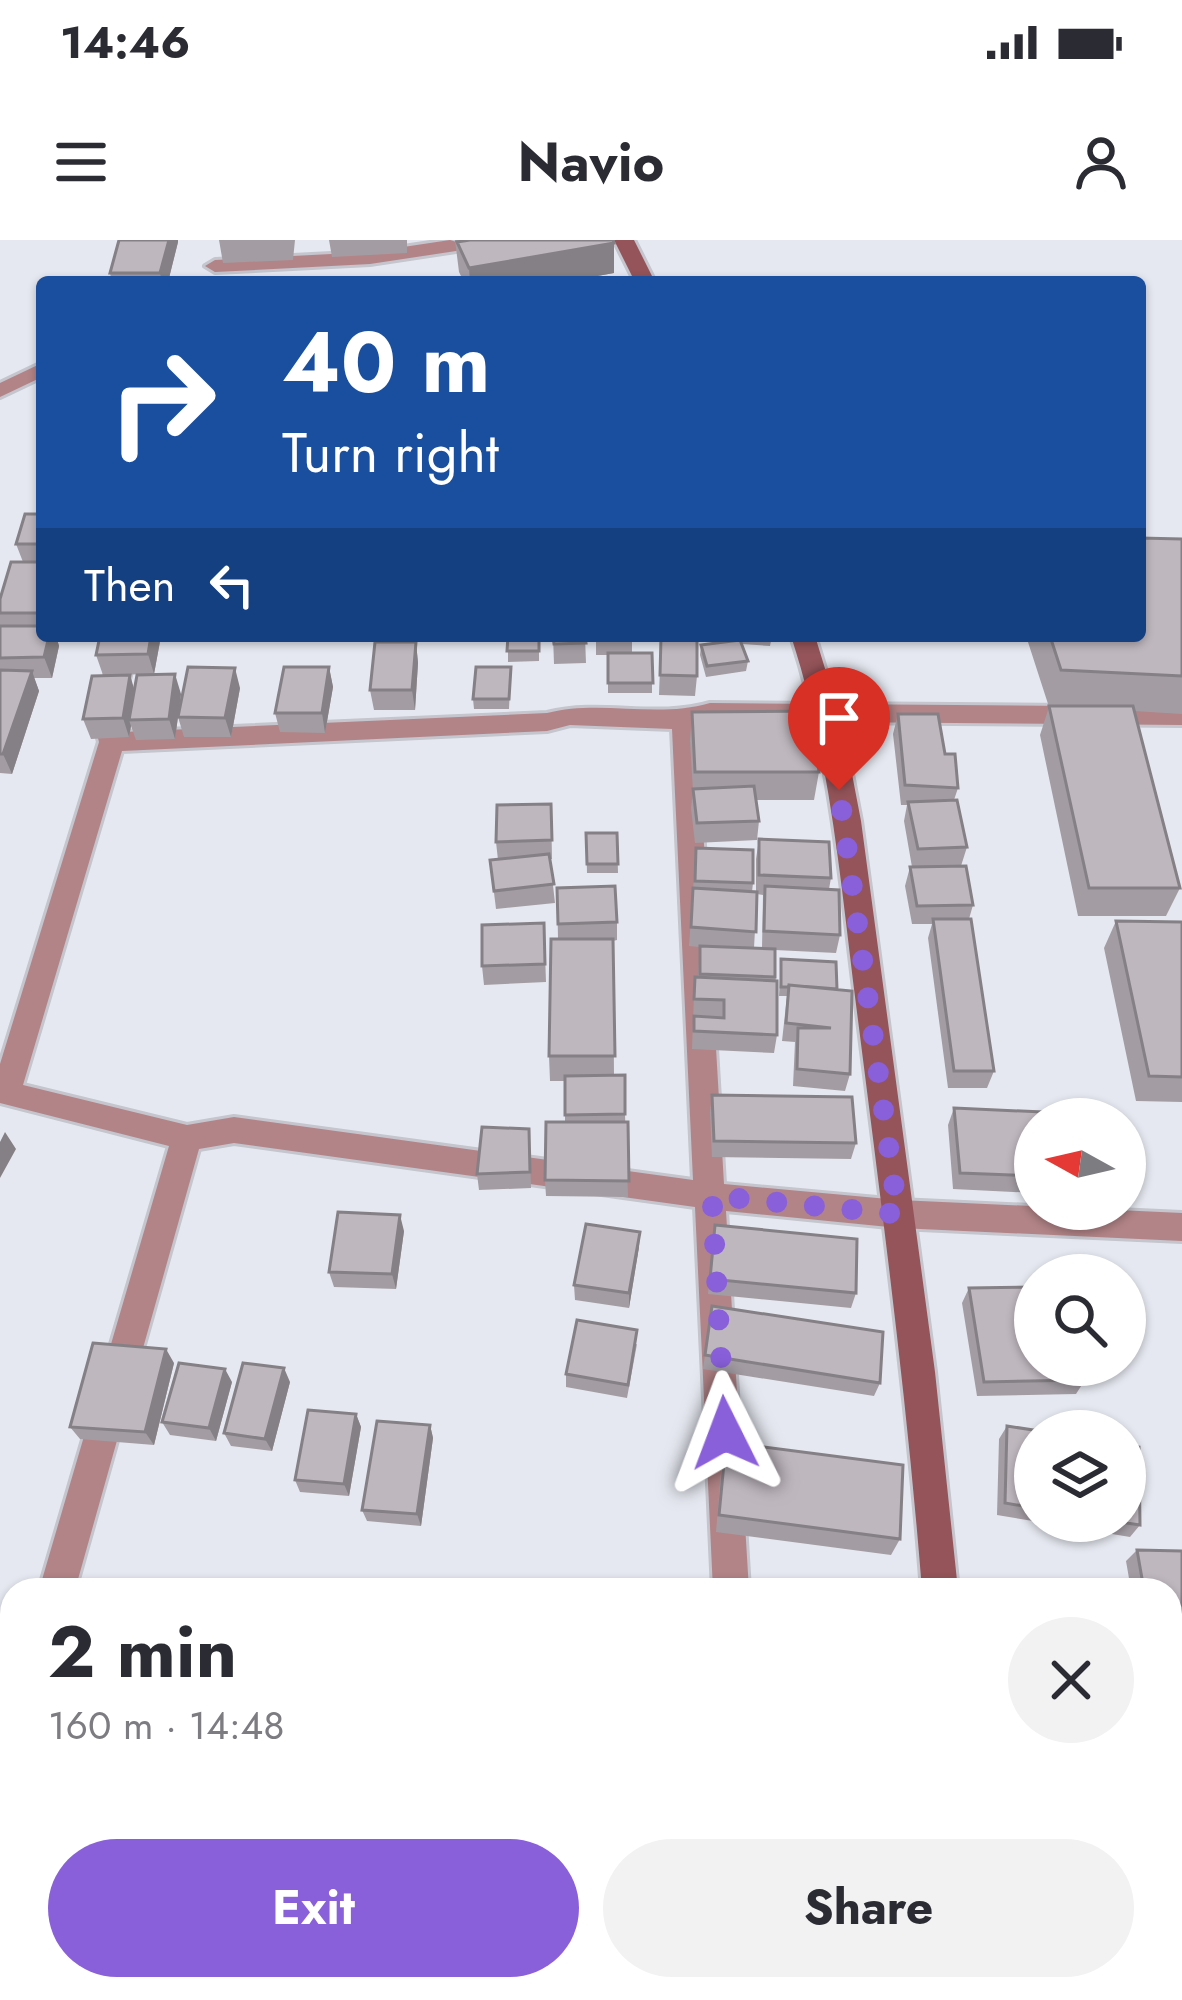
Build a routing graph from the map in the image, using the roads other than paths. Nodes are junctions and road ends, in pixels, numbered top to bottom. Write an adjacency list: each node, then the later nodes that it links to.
1 (225, 240): 4 (street)
2 (624, 240): 5 (street)
3 (459, 250): 4 (street)
4 (213, 274)
5 (642, 276)
6 (36, 372): 7 (street)
7 (0, 391)
8 (126, 642): 13 (street)
9 (805, 642): 10 (street)
10 (826, 711): 11 (street); 12 (street); 16 (street)
11 (1182, 716)
12 (683, 721): 13 (street); 15 (street)
13 (112, 742): 14 (street)
14 (187, 1138): 15 (street); 18 (street)
15 (712, 1196): 16 (street); 19 (street)
16 (898, 1214): 17 (street); 20 (street)
17 (1182, 1227)
18 (60, 1578)
19 (730, 1578)
20 (939, 1578)

